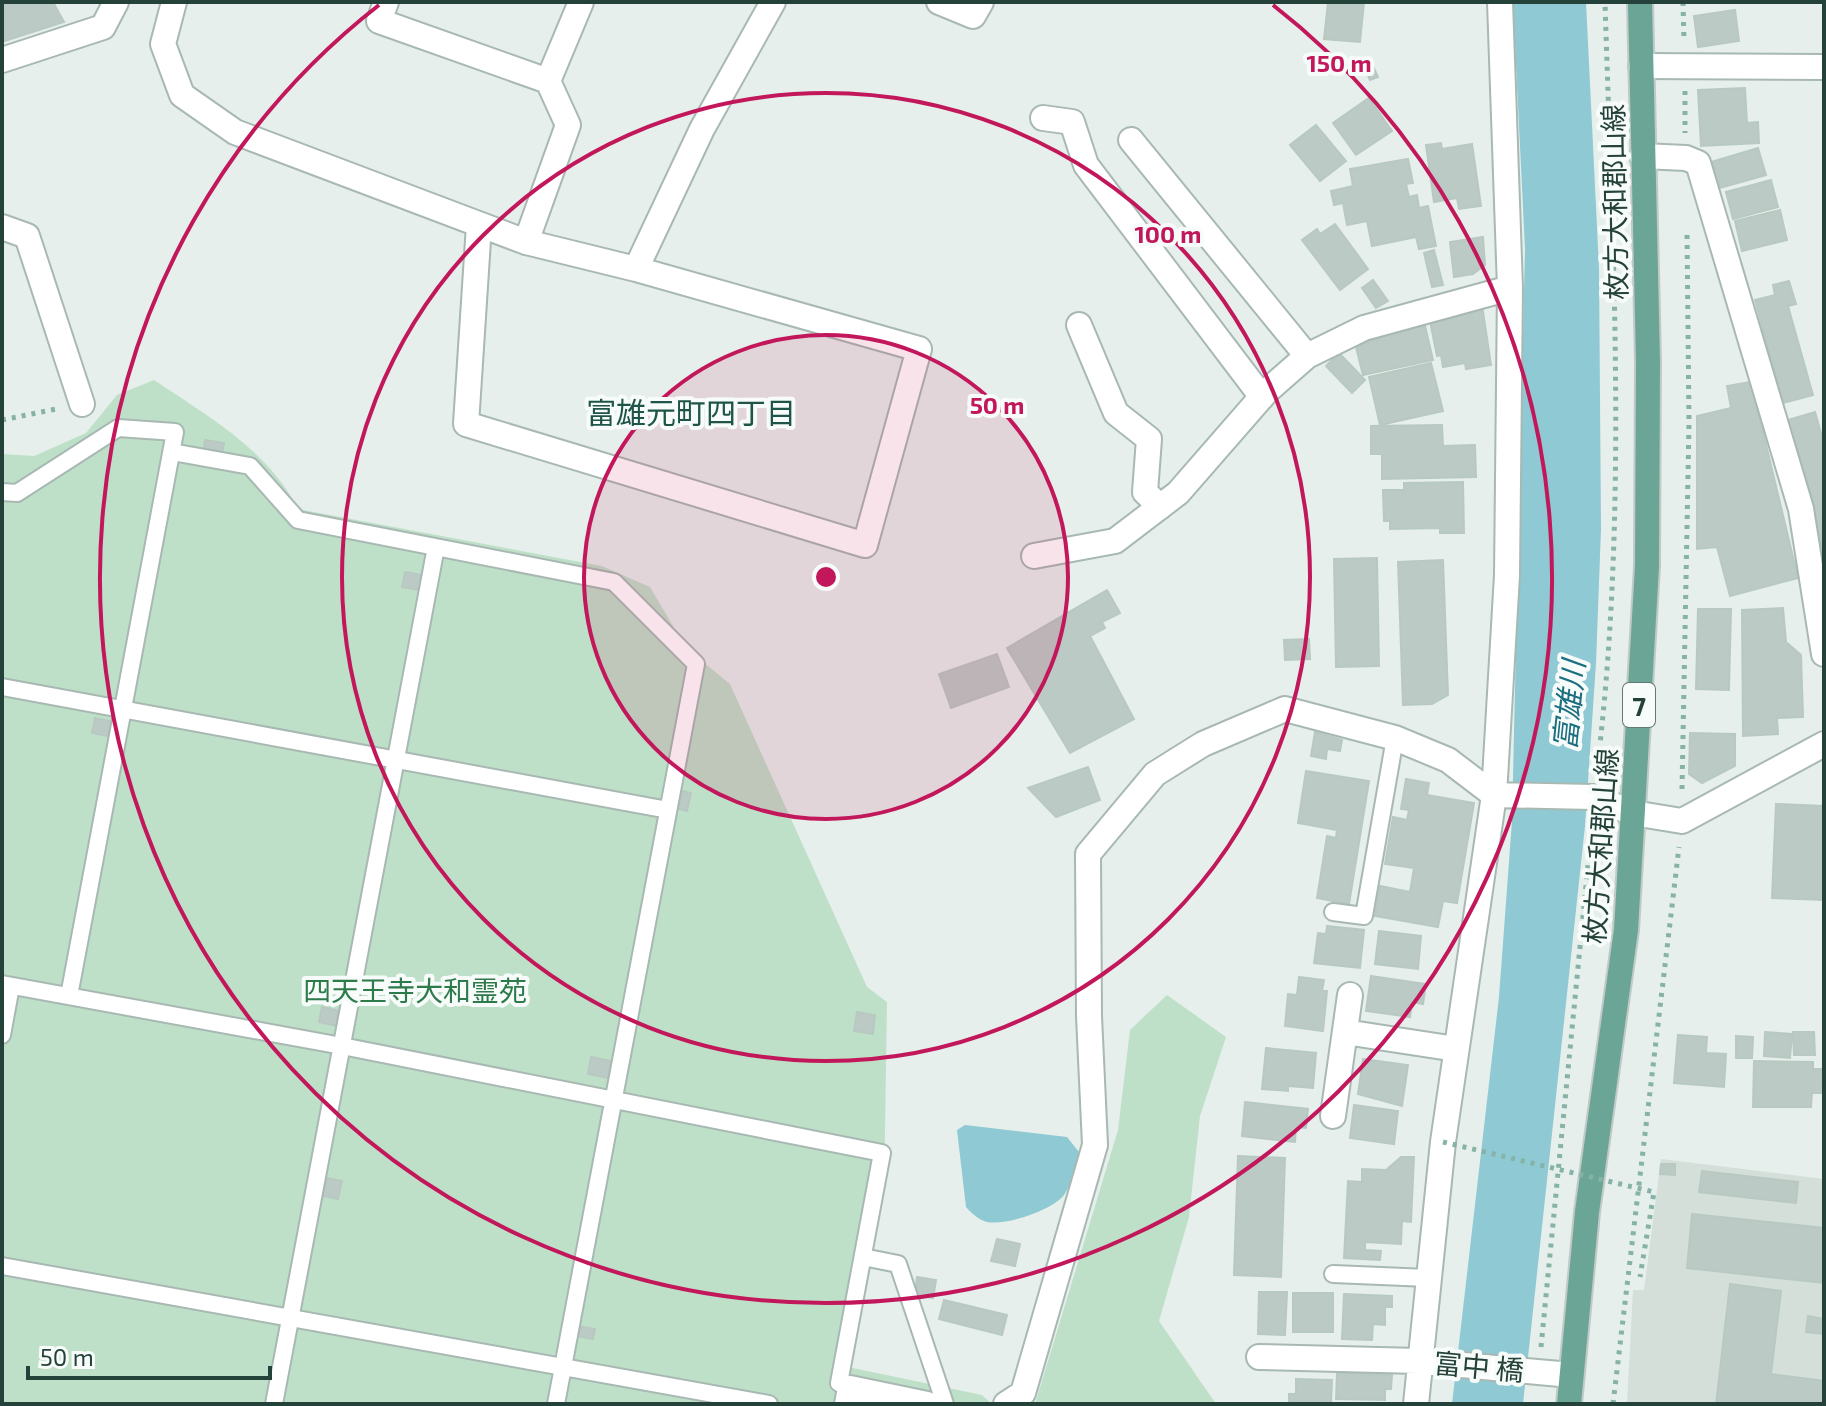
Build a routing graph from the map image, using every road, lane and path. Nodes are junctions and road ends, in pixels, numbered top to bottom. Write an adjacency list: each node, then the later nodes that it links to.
1 (116, 2): 11 (street)
2 (174, 2): 18 (street)
3 (386, 2): 14 (street)
4 (581, 2): 14 (street)
5 (773, 2): 21 (street)
6 (939, 2): 7 (street)
7 (981, 2)
8 (1500, 2): 22 (street)
9 (1605, 2): 40 (path)
10 (1640, 2): 12 (main road, 枚方大和郡山線 / 7)
11 (2, 60)
12 (1641, 66): 13 (street); 17 (main road, 枚方大和郡山線 / 7)
13 (1824, 67)
14 (548, 81): 20 (street)
15 (1043, 118): 25 (street)
16 (1131, 140): 24 (street)
17 (1642, 156): 33 (street); 42 (main road, 枚方大和郡山線 / 7)
18 (479, 225): 20 (street); 21 (street)
19 (2, 227): 26 (street)
20 (526, 242): 21 (street)
21 (636, 269)
22 (1510, 288): 24 (street); 39 (street)
23 (1079, 325): 30 (street)
24 (1307, 356): 25 (street)
25 (1262, 397): 30 (street)
26 (82, 404): 27 (path)
27 (2, 420)
28 (172, 452): 29 (lane); 31 (lane); 35 (lane)
29 (2, 492)
30 (1160, 507): 32 (street)
31 (436, 547): 38 (lane); 41 (lane)
32 (1034, 556)
33 (1824, 654)
34 (2, 687): 35 (lane)
35 (123, 710): 38 (lane); 46 (lane)
36 (1395, 738): 39 (street); 43 (lane); 71 (street)
37 (1824, 744): 42 (street)
38 (396, 760): 41 (lane); 49 (lane)
39 (1494, 795): 40 (street); 50 (street)
40 (1593, 797): 42 (street); 63 (path)
41 (668, 810): 51 (lane)
42 (1633, 813): 64 (main road, 枚方大和郡山線 / 7)
43 (1333, 912)
44 (7, 985): 46 (lane); 48 (lane)
45 (1350, 995): 47 (street)
46 (69, 996): 49 (lane)
47 (1345, 1032): 50 (street); 52 (street)
48 (2, 1035)
49 (342, 1046): 51 (lane); 59 (lane)
50 (1456, 1049): 53 (street)
51 (614, 1099): 54 (lane); 62 (lane)
52 (1333, 1116)
53 (1443, 1142): 57 (path, bridge); 58 (street)
54 (863, 1257): 65 (lane); 70 (lane)
55 (2, 1266): 59 (lane)
56 (1333, 1274): 58 (lane)
57 (1640, 1277)
58 (1428, 1278): 61 (street)
59 (291, 1319): 62 (lane); 66 (lane)
60 (1259, 1357): 61 (street, 富中 橋)
61 (1418, 1361): 63 (street, 富中 橋); 72 (street)
62 (563, 1367): 67 (lane); 68 (lane)
63 (1539, 1371): 64 (street, 富中 橋)
64 (1571, 1375): 73 (main road, 枚方大和郡山線 / 7)
65 (849, 1396): 69 (street)
66 (274, 1404)
67 (556, 1404)
68 (769, 1404)
69 (927, 1404)
70 (945, 1404)
71 (1006, 1404)
72 (1416, 1404)
73 (1569, 1404)

